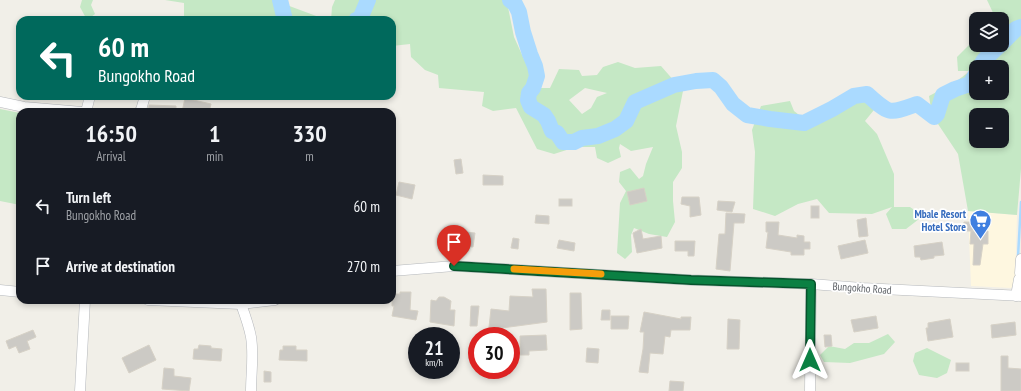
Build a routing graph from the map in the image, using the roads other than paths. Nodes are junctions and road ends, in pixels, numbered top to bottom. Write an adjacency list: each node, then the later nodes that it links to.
1 (0, 102): 2 (street)
2 (36, 108)
3 (1021, 259): 5 (street)
4 (396, 271): 6 (street, Bungokho Road)
5 (1020, 276): 9 (street)
6 (811, 284): 9 (street, Bungokho Road); 14 (street)
7 (0, 290): 8 (street)
8 (16, 292)
9 (1019, 296)
10 (85, 304): 12 (street)
11 (241, 304): 13 (street)
12 (80, 391)
13 (251, 391)
14 (810, 391)

